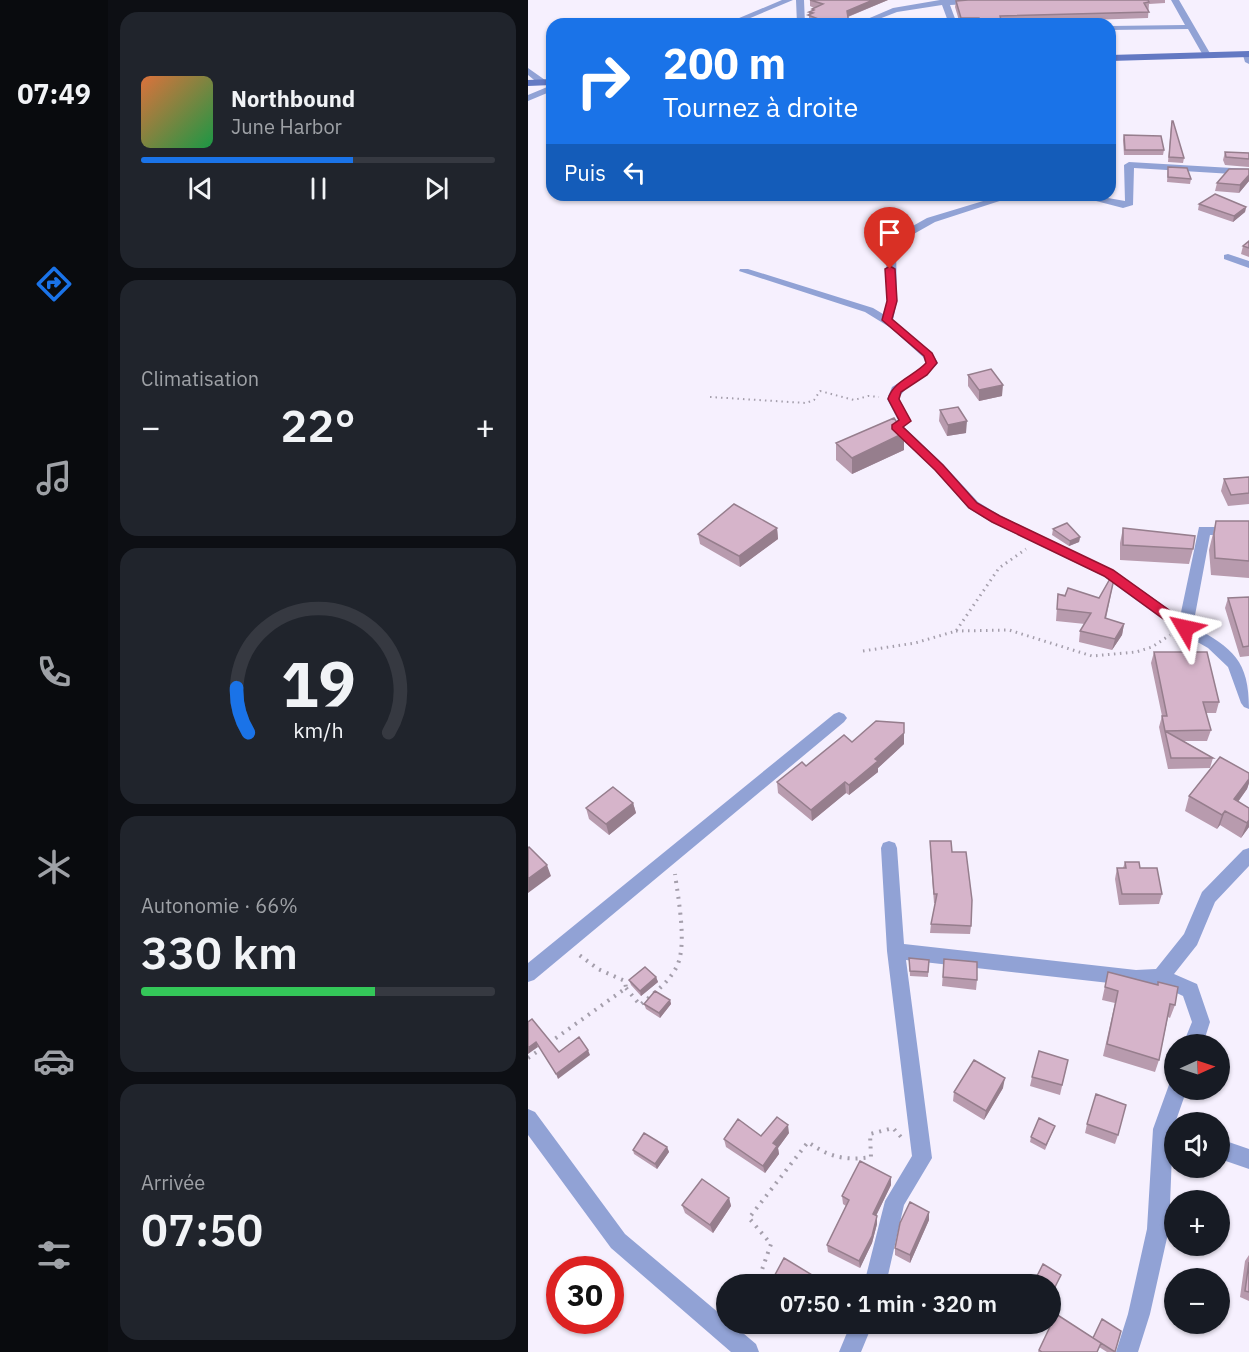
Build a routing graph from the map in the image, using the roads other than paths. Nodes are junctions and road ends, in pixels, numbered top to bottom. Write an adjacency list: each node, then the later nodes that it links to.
1 (789, 0): 6 (street)
2 (800, 0): 7 (street)
3 (1009, 0): 5 (street)
4 (1176, 0): 10 (street)
5 (945, 1): 8 (street); 9 (street)
6 (744, 18)
7 (801, 18)
8 (869, 18)
9 (951, 18)
10 (1189, 27): 11 (street); 12 (street)
11 (1116, 28)
12 (1207, 55): 13 (street); 14 (street)
13 (1248, 57)
14 (1116, 58)
15 (528, 71): 16 (street)
16 (546, 81)
17 (546, 82): 18 (street)
18 (528, 83)
19 (546, 90): 20 (street)
20 (528, 98)
21 (1249, 172): 23 (street)
22 (993, 201): 27 (street)
23 (1105, 201)
24 (1228, 257): 25 (street)
25 (1249, 265)
26 (744, 271): 27 (street)
27 (887, 320): 29 (street)
28 (1249, 531): 29 (street)
29 (1185, 628): 30 (street)
30 (1249, 703)
31 (839, 718): 35 (street)
32 (889, 848): 34 (street)
33 (1249, 855): 36 (street)
34 (896, 951): 36 (street); 42 (street)
35 (528, 974)
36 (1161, 977): 37 (street)
37 (1197, 1034)
38 (528, 1119): 44 (street)
39 (1230, 1152): 40 (street)
40 (1249, 1159)
41 (1164, 1176): 46 (street)
42 (878, 1274)
43 (857, 1334): 45 (street)
44 (748, 1352)
45 (850, 1352)
46 (1127, 1352)

